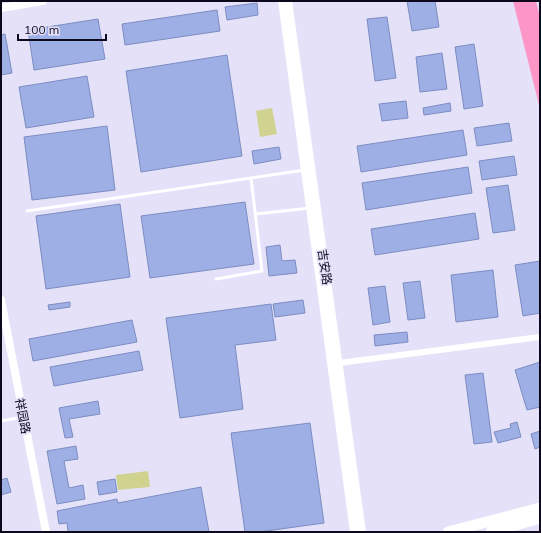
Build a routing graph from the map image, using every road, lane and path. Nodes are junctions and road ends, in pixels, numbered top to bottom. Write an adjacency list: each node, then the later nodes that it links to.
1 (43, 1): 4 (street)
2 (282, 1): 5 (street, 吉安路)
3 (288, 1): 5 (street, 吉安路)
4 (1, 8)
5 (308, 170): 6 (lane); 7 (street, 吉安路)
6 (251, 178): 8 (lane); 9 (lane)
7 (314, 207): 9 (lane); 14 (street, 吉安路); 20 (street, 吉安路)
8 (27, 211)
9 (256, 214): 10 (lane)
10 (216, 278)
11 (1, 300): 12 (street, 祥园路)
12 (2, 311): 15 (street, 祥园路)
13 (540, 337): 14 (street)
14 (339, 364): 21 (street, 吉安路)
15 (24, 417): 16 (lane); 19 (street, 祥园路)
16 (1, 420)
17 (540, 508): 22 (highway)
18 (540, 518): 23 (highway)
19 (46, 532)
20 (354, 532)
21 (362, 532)
22 (448, 532)
23 (492, 532)

